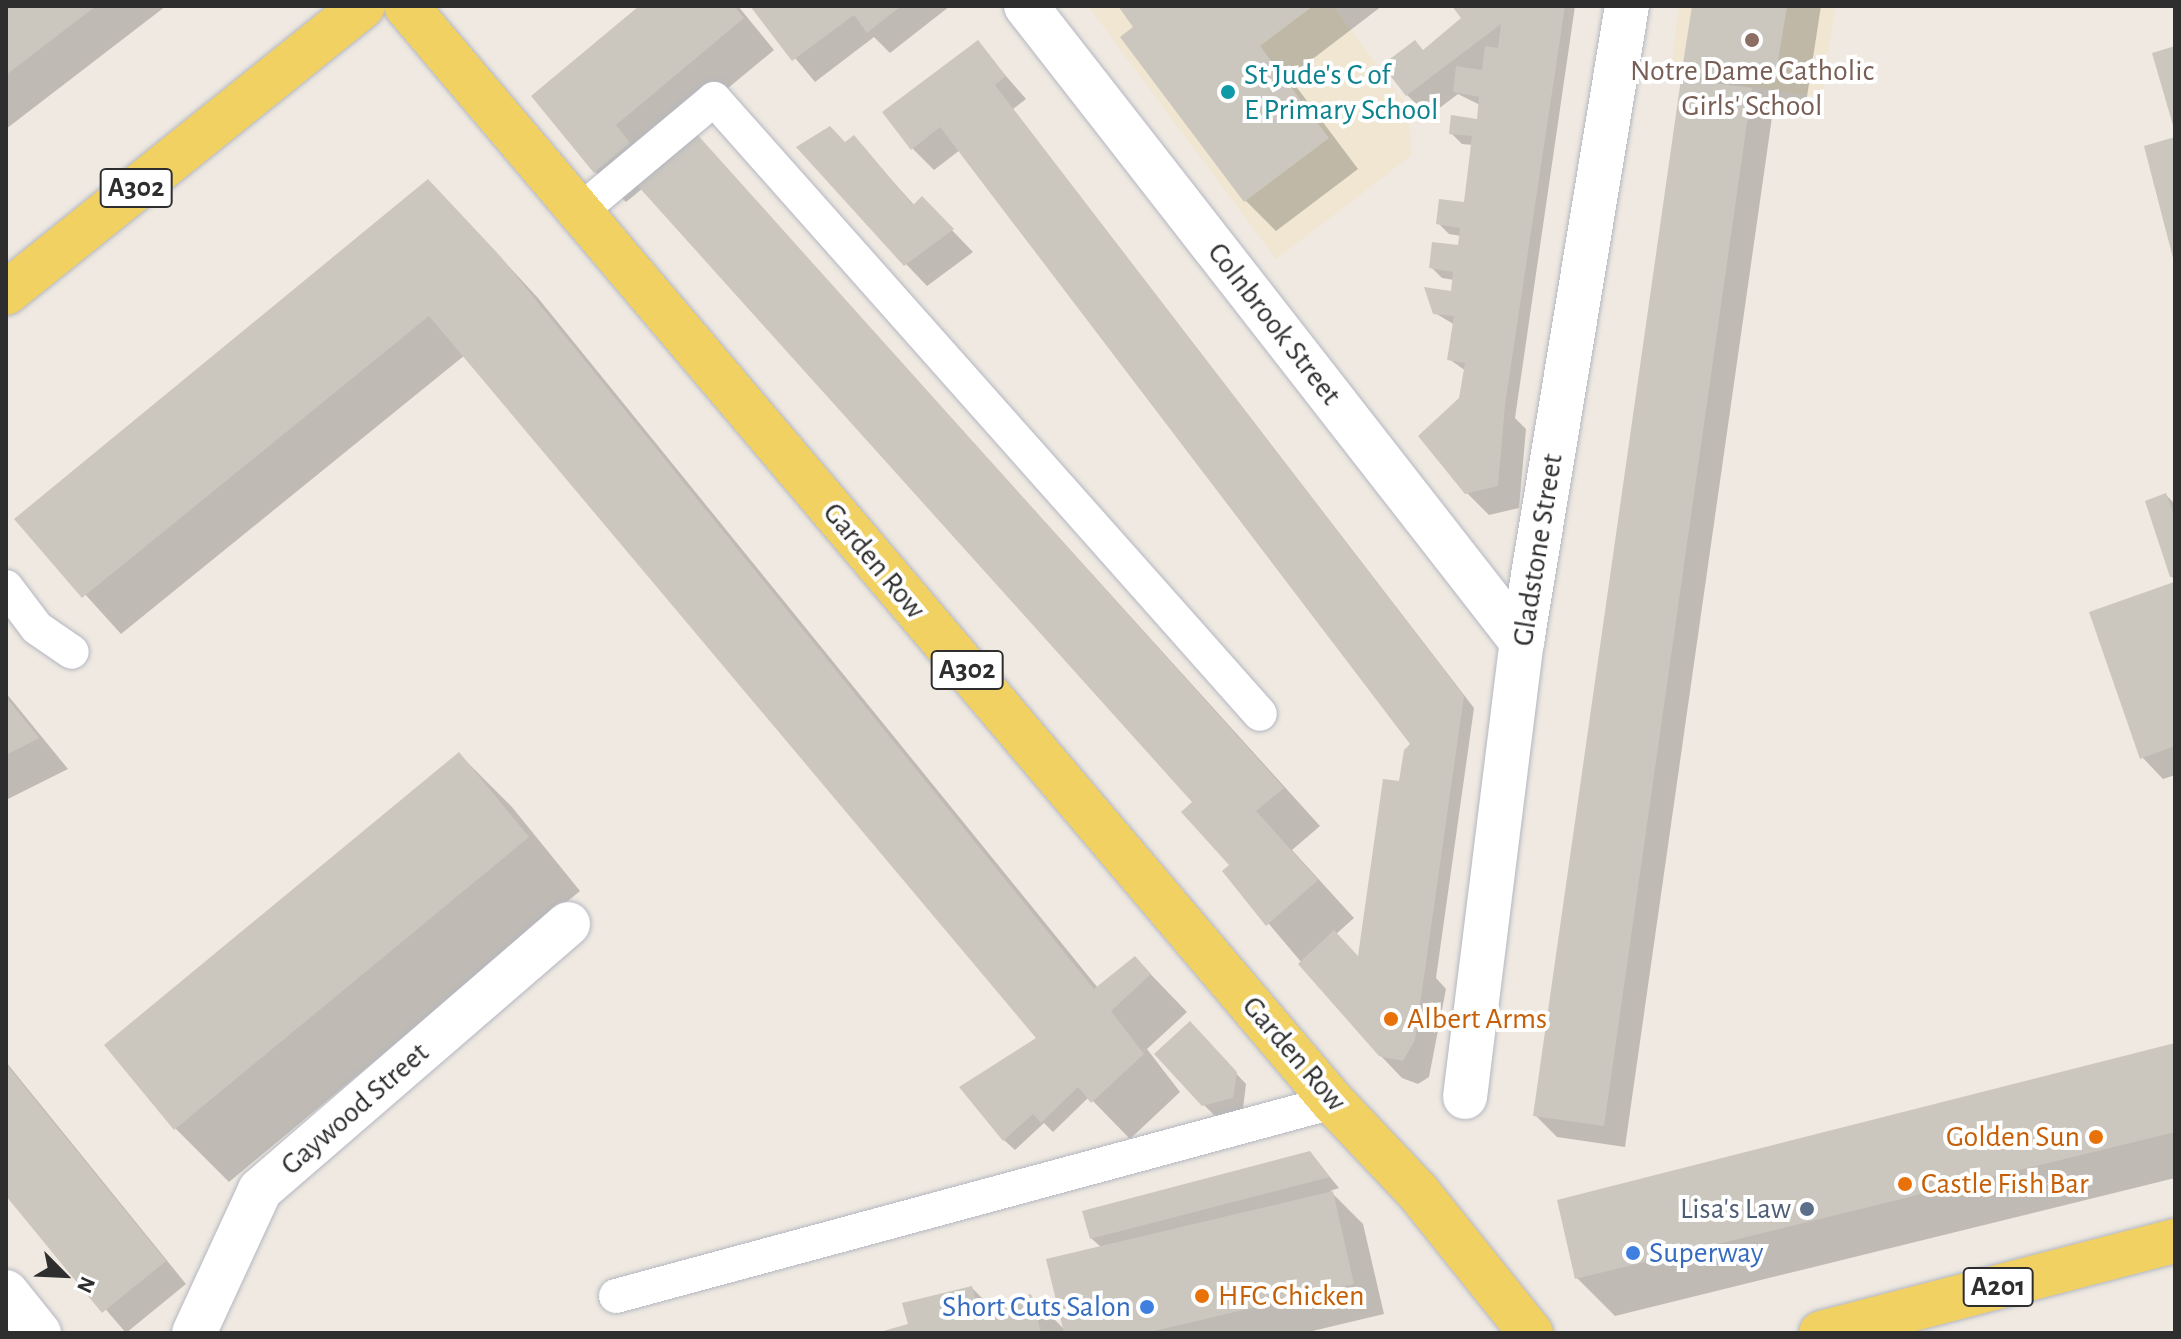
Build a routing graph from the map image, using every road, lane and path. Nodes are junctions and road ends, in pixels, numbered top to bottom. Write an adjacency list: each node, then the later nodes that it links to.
1 (363, 6): 6 (main road, A302)
2 (406, 6): 5 (main road, Garden Row / A302)
3 (1026, 6): 8 (street, Colnbrook Street)
4 (1627, 6): 8 (street, Gladstone Street)
5 (579, 212): 10 (lane); 13 (main road, Garden Row / A302)
6 (6, 293)
7 (6, 587): 9 (lane)
8 (1522, 642): 12 (street, Gladstone Street)
9 (72, 652)
10 (1260, 714)
11 (568, 924): 18 (street, Gaywood Street)
12 (1465, 1097)
13 (1333, 1102): 16 (lane); 19 (main road, Garden Row / A302)
14 (2175, 1241): 20 (main road, A201)
15 (6, 1292): 17 (street)
16 (616, 1296)
17 (39, 1333)
18 (194, 1333)
19 (1531, 1333)
20 (1821, 1333)

